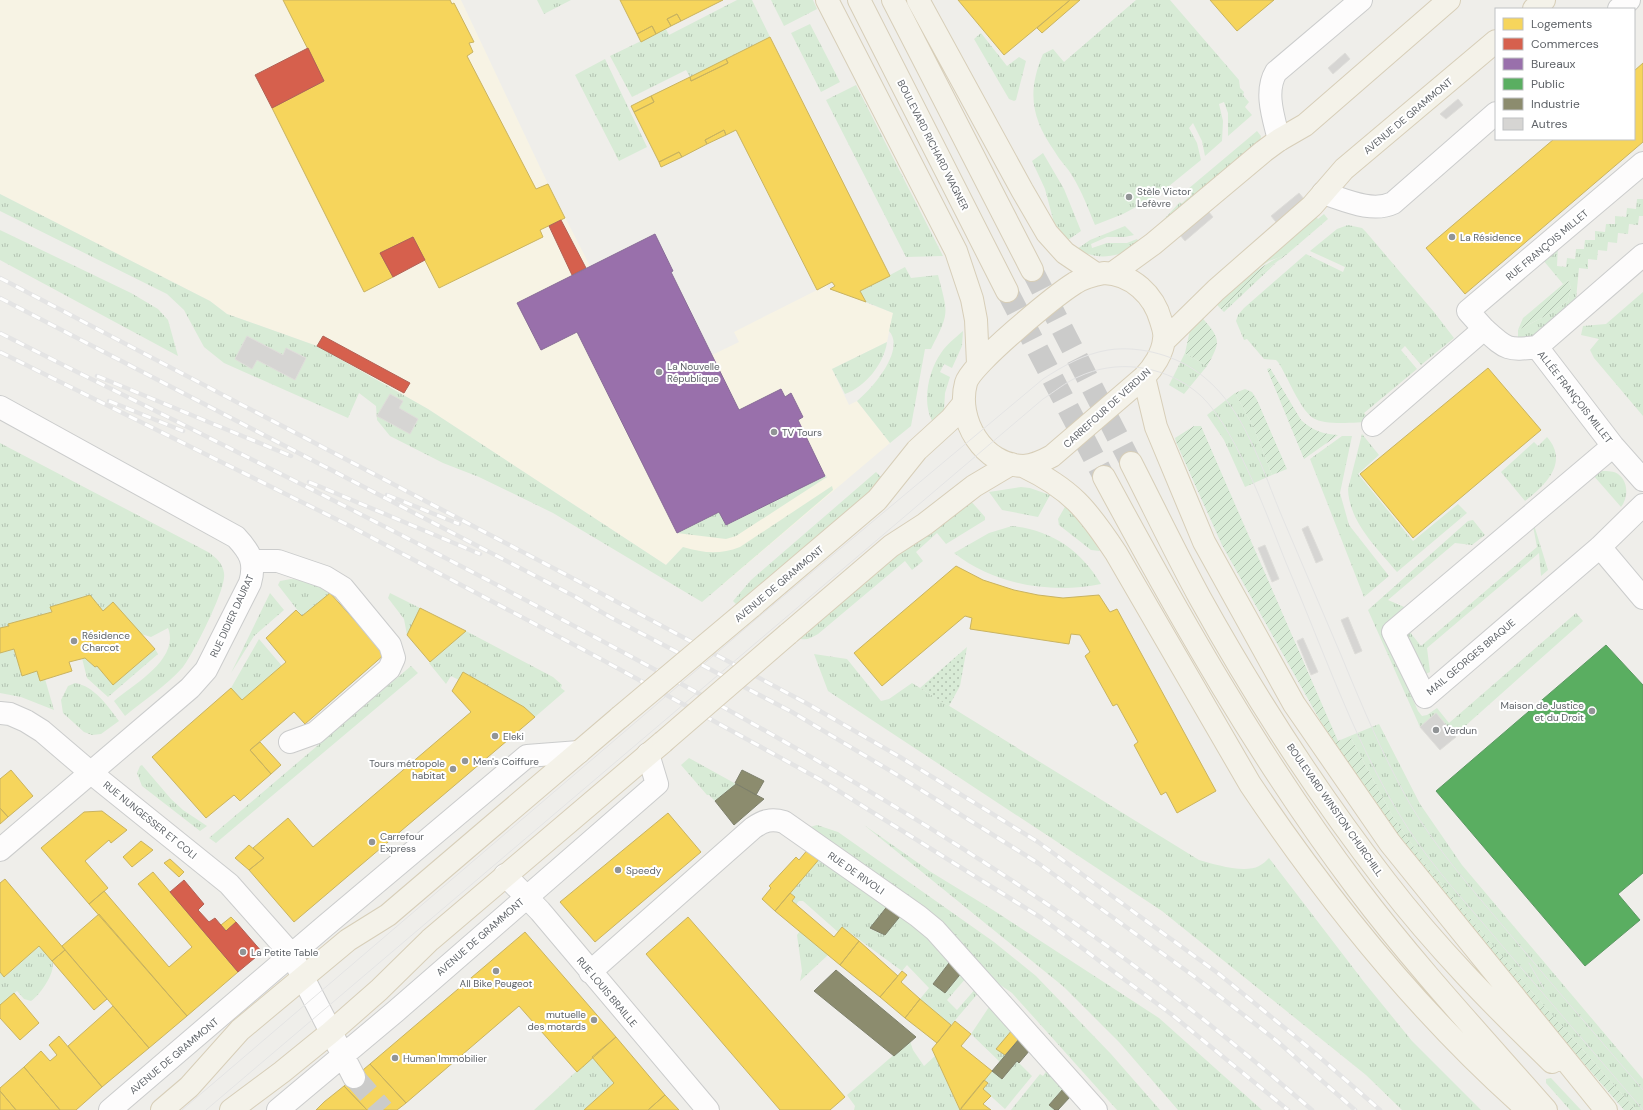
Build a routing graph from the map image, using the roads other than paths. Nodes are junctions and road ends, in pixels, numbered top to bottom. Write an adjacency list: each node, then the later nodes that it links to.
1 (827, 0): 23 (main road)
2 (859, 0): 19 (main road, BOULEVARD RICHARD WAGNER)
3 (893, 0): 17 (main road)
4 (918, 0): 18 (main road)
5 (1361, 0): 13 (street)
6 (1449, 0): 13 (main road)
7 (1544, 0): 9 (main road)
8 (1630, 0): 10 (street)
9 (1535, 8)
10 (1620, 8)
11 (1495, 42): 15 (main road, AVENUE DE GRAMMONT)
12 (1495, 114): 15 (street)
13 (1279, 140): 18 (main road)
14 (1643, 163): 20 (street, RUE FRANÇOIS MILLET)
15 (1324, 193): 21 (main road, AVENUE DE GRAMMONT)
16 (1643, 255): 22 (street, ALLÉE FRANÇOIS MILLET)
17 (1032, 270)
18 (1104, 274): 21 (main road); 23 (main road)
19 (1007, 291)
20 (1484, 329): 22 (street, RUE FRANÇOIS MILLET); 27 (street)
21 (1164, 340): 24 (main road, CARREFOUR DE VERDUN)
22 (1537, 347): 28 (street, ALLÉE FRANÇOIS MILLET)
23 (978, 364): 25 (main road)
24 (1144, 377): 30 (main road, CARREFOUR DE VERDUN); 60 (main road)
25 (964, 403): 30 (main road); 40 (main road, AVENUE DE GRAMMONT, bridge)
26 (0, 407): 35 (street, RUE DIDIER DAURAT)
27 (1373, 425)
28 (1613, 446): 32 (street, ALLÉE FRANÇOIS MILLET); 34 (street, MAIL GEORGES BRAQUE)
29 (1130, 463): 59 (main road, BOULEVARD WINSTON CHURCHILL)
30 (1017, 465): 39 (main road, bridge); 57 (main road)
31 (1104, 477): 58 (main road)
32 (1643, 480)
33 (1643, 505): 34 (street, MAIL GEORGES BRAQUE)
34 (1600, 547): 36 (street)
35 (252, 562): 38 (street); 41 (street, RUE DIDIER DAURAT)
36 (1643, 598)
37 (0, 713): 41 (street, RUE NUNGESSER ET COLI)
38 (290, 742)
39 (656, 748): 43 (main road); 44 (street, AVENUE DE GRAMMONT)
40 (580, 752): 45 (street, AVENUE DE GRAMMONT); 47 (main road, AVENUE DE GRAMMONT)
41 (90, 772): 42 (street); 45 (street, RUE NUNGESSER ET COLI)
42 (0, 850)
43 (505, 875): 44 (street, RUE LOUIS BRAILLE); 48 (main road)
44 (526, 897): 46 (street, RUE LOUIS BRAILLE); 49 (street, AVENUE DE GRAMMONT)
45 (291, 954): 47 (street); 51 (street, AVENUE DE GRAMMONT)
46 (590, 972): 55 (street, RUE LOUIS BRAILLE); 56 (street, RUE DE RIVOLI)
47 (303, 978): 48 (street); 52 (main road, AVENUE DE GRAMMONT)
48 (330, 1033): 49 (street); 53 (main road)
49 (342, 1055): 50 (street); 54 (street, AVENUE DE GRAMMONT)
50 (354, 1077)
51 (110, 1110)
52 (162, 1110)
53 (231, 1110)
54 (278, 1110)
55 (708, 1110)
56 (1096, 1110)
57 (1528, 1110)
58 (1546, 1110)
59 (1601, 1110)
60 (1606, 1110)

